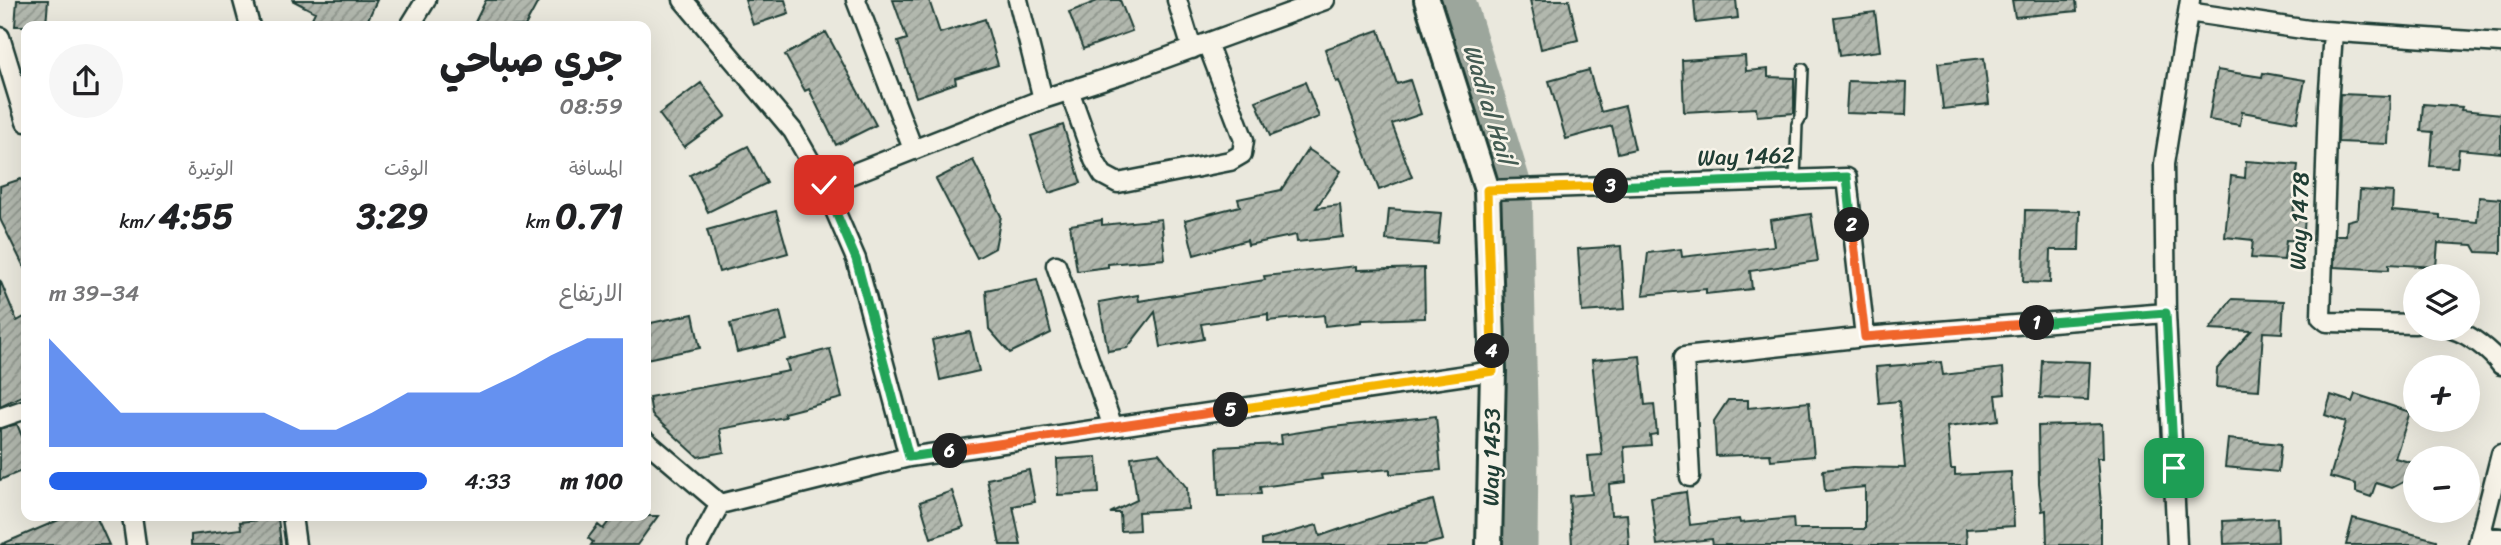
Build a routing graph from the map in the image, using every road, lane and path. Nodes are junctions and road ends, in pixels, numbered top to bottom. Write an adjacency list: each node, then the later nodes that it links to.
1 (243, 0): 10 (street)
2 (426, 0): 11 (street)
3 (684, 0): 22 (street)
4 (856, 0): 20 (street)
5 (1018, 0): 18 (street)
6 (1177, 0): 15 (street)
7 (1325, 0): 15 (street)
8 (1427, 0): 23 (street, Way 1453)
9 (2189, 6): 12 (street); 25 (street)
10 (249, 21)
11 (413, 21)
12 (2333, 32): 14 (street); 26 (street, Way 1478)
13 (0, 37): 19 (street)
14 (2501, 43)
15 (1200, 46): 17 (street); 17 (street)
16 (1803, 69): 21 (lane)
17 (1069, 90): 18 (street)
18 (1043, 99): 20 (street)
19 (21, 103)
20 (913, 149): 22 (street)
21 (1795, 179): 23 (street, Way 1462); 27 (street, Way 1462)
22 (824, 185): 36 (street)
23 (1487, 190): 30 (street, Way 1453)
24 (1056, 265): 33 (street)
25 (2166, 313): 27 (street); 47 (street)
26 (2403, 324)
27 (1865, 337): 37 (street)
28 (2473, 341): 29 (street)
29 (2501, 365)
30 (1493, 371): 33 (street); 46 (street, Way 1453)
31 (21, 411): 32 (street)
32 (0, 418)
33 (1113, 427): 36 (street)
34 (651, 445): 38 (street)
35 (2501, 454): 42 (street)
36 (909, 457): 38 (street)
37 (1690, 477)
38 (720, 504): 45 (street)
39 (133, 521): 43 (street)
40 (293, 521): 44 (street)
41 (2501, 538): 42 (street)
42 (2479, 540)
43 (136, 545)
44 (296, 545)
45 (698, 545)
46 (1489, 545)
47 (2177, 545)

